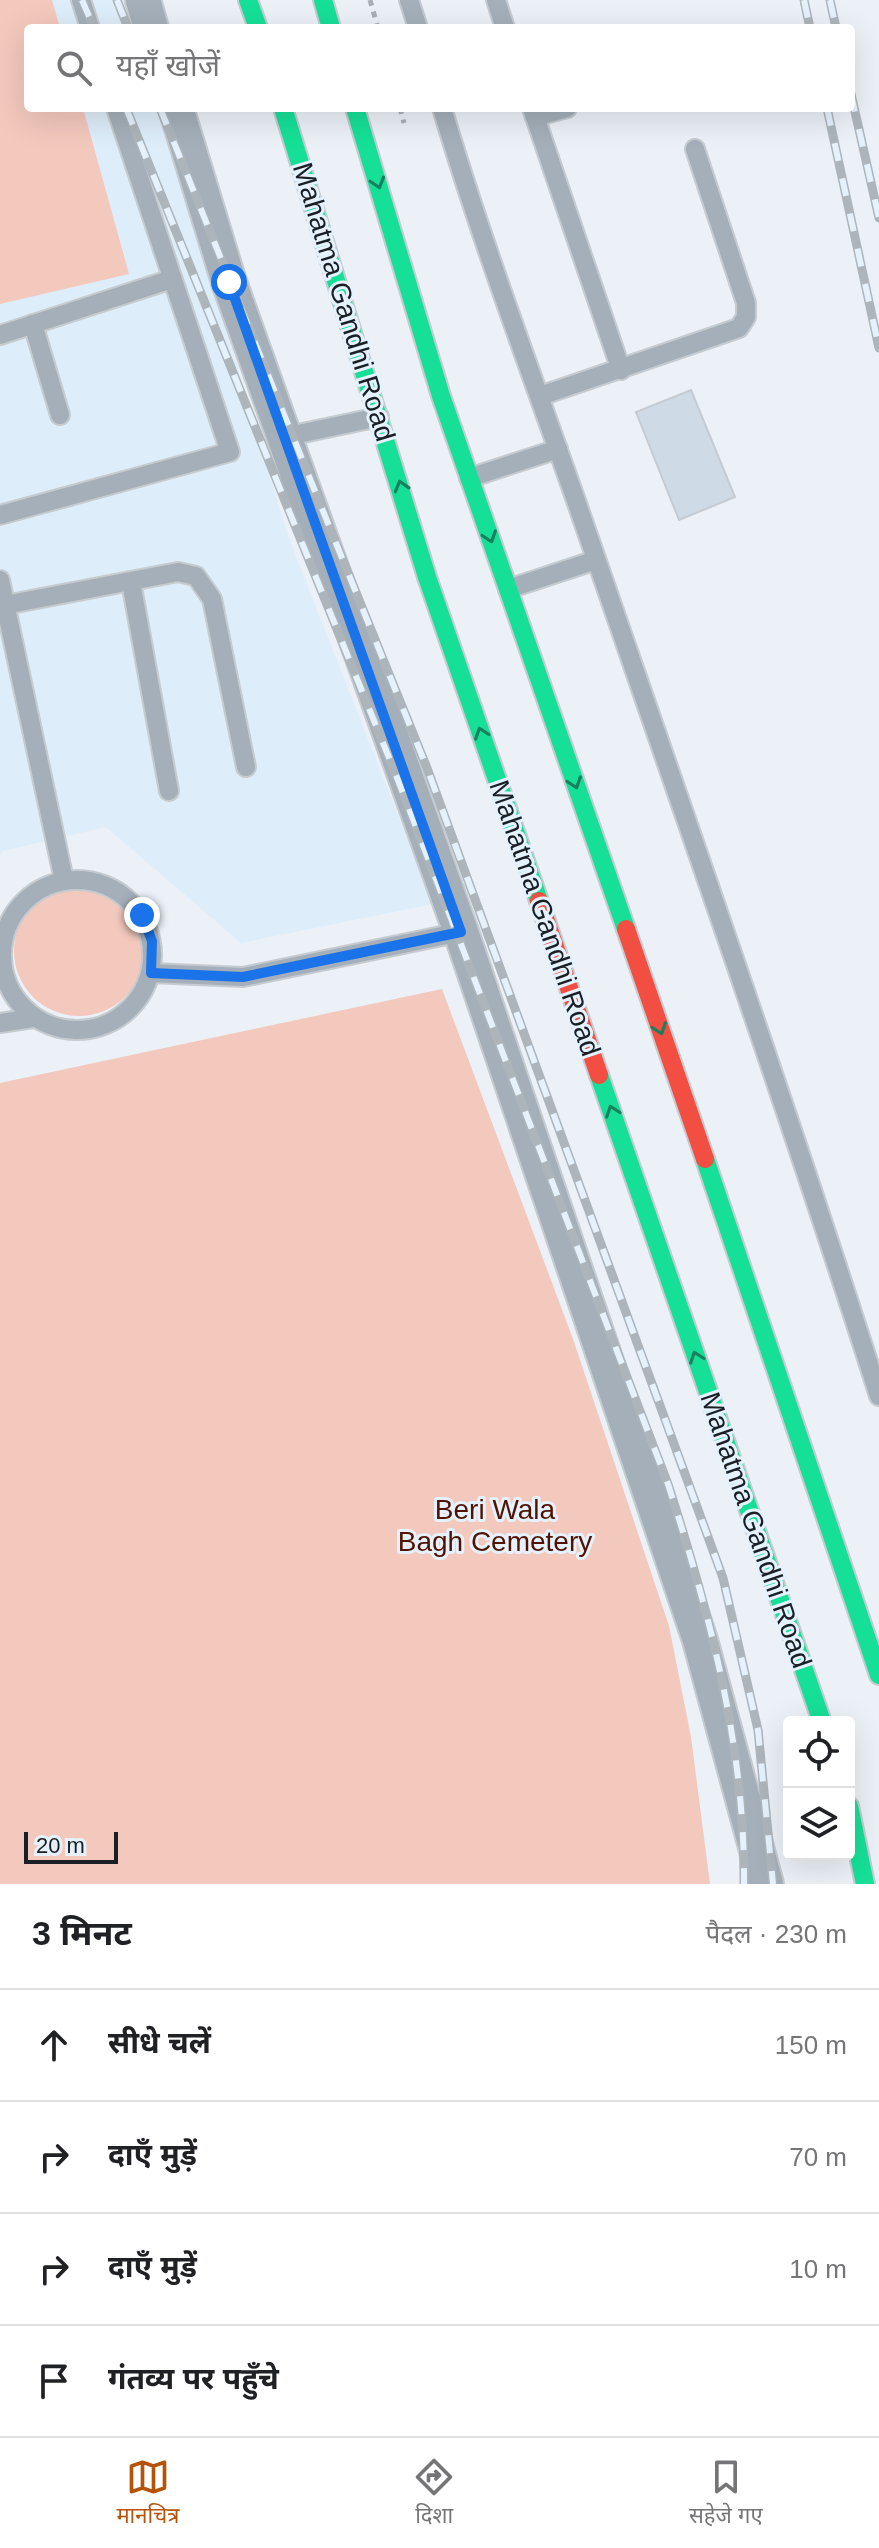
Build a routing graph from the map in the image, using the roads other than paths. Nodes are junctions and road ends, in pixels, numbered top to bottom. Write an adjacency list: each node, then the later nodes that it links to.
1 (81, 0): 7 (lane)
2 (143, 0): 8 (street)
3 (248, 0): 9 (main road)
4 (323, 0): 10 (main road)
5 (409, 0): 11 (lane)
6 (496, 0): 12 (lane)
7 (89, 24)
8 (150, 24)
9 (257, 24)
10 (330, 24)
11 (417, 24)
12 (504, 24)
13 (117, 112): 20 (lane)
14 (177, 112): 27 (street)
15 (284, 112): 26 (main road, Mahatma Gandhi Road)
16 (356, 112): 29 (main road, one-way to 29)
17 (443, 112): 24 (lane)
18 (534, 112): 23 (lane)
19 (695, 149): 23 (lane)
20 (172, 279): 21 (lane); 30 (lane)
21 (33, 324): 22 (lane); 25 (lane)
22 (0, 335)
23 (621, 370): 24 (lane)
24 (540, 396): 28 (lane)
25 (60, 415)
26 (380, 416): 27 (lane); 45 (main road, Mahatma Gandhi Road, one-way to 26)
27 (284, 437): 39 (street)
28 (558, 449): 29 (lane); 31 (lane)
29 (469, 478): 34 (main road, one-way to 34)
30 (0, 515)
31 (596, 560): 34 (lane); 43 (lane)
32 (0, 580): 35 (lane)
33 (131, 582): 35 (lane); 36 (lane); 37 (lane)
34 (508, 589): 44 (main road, one-way to 44)
35 (5, 605): 38 (lane)
36 (246, 767)
37 (169, 791)
38 (64, 880): 40 (lane); 41 (lane)
39 (461, 932): 40 (lane); 47 (street)
40 (151, 973): 41 (lane)
41 (33, 1018): 42 (lane)
42 (0, 1023)
43 (879, 1396)
44 (879, 1675)
45 (820, 1716)
46 (855, 1835): 48 (main road)
47 (766, 1884)
48 (865, 1884)

